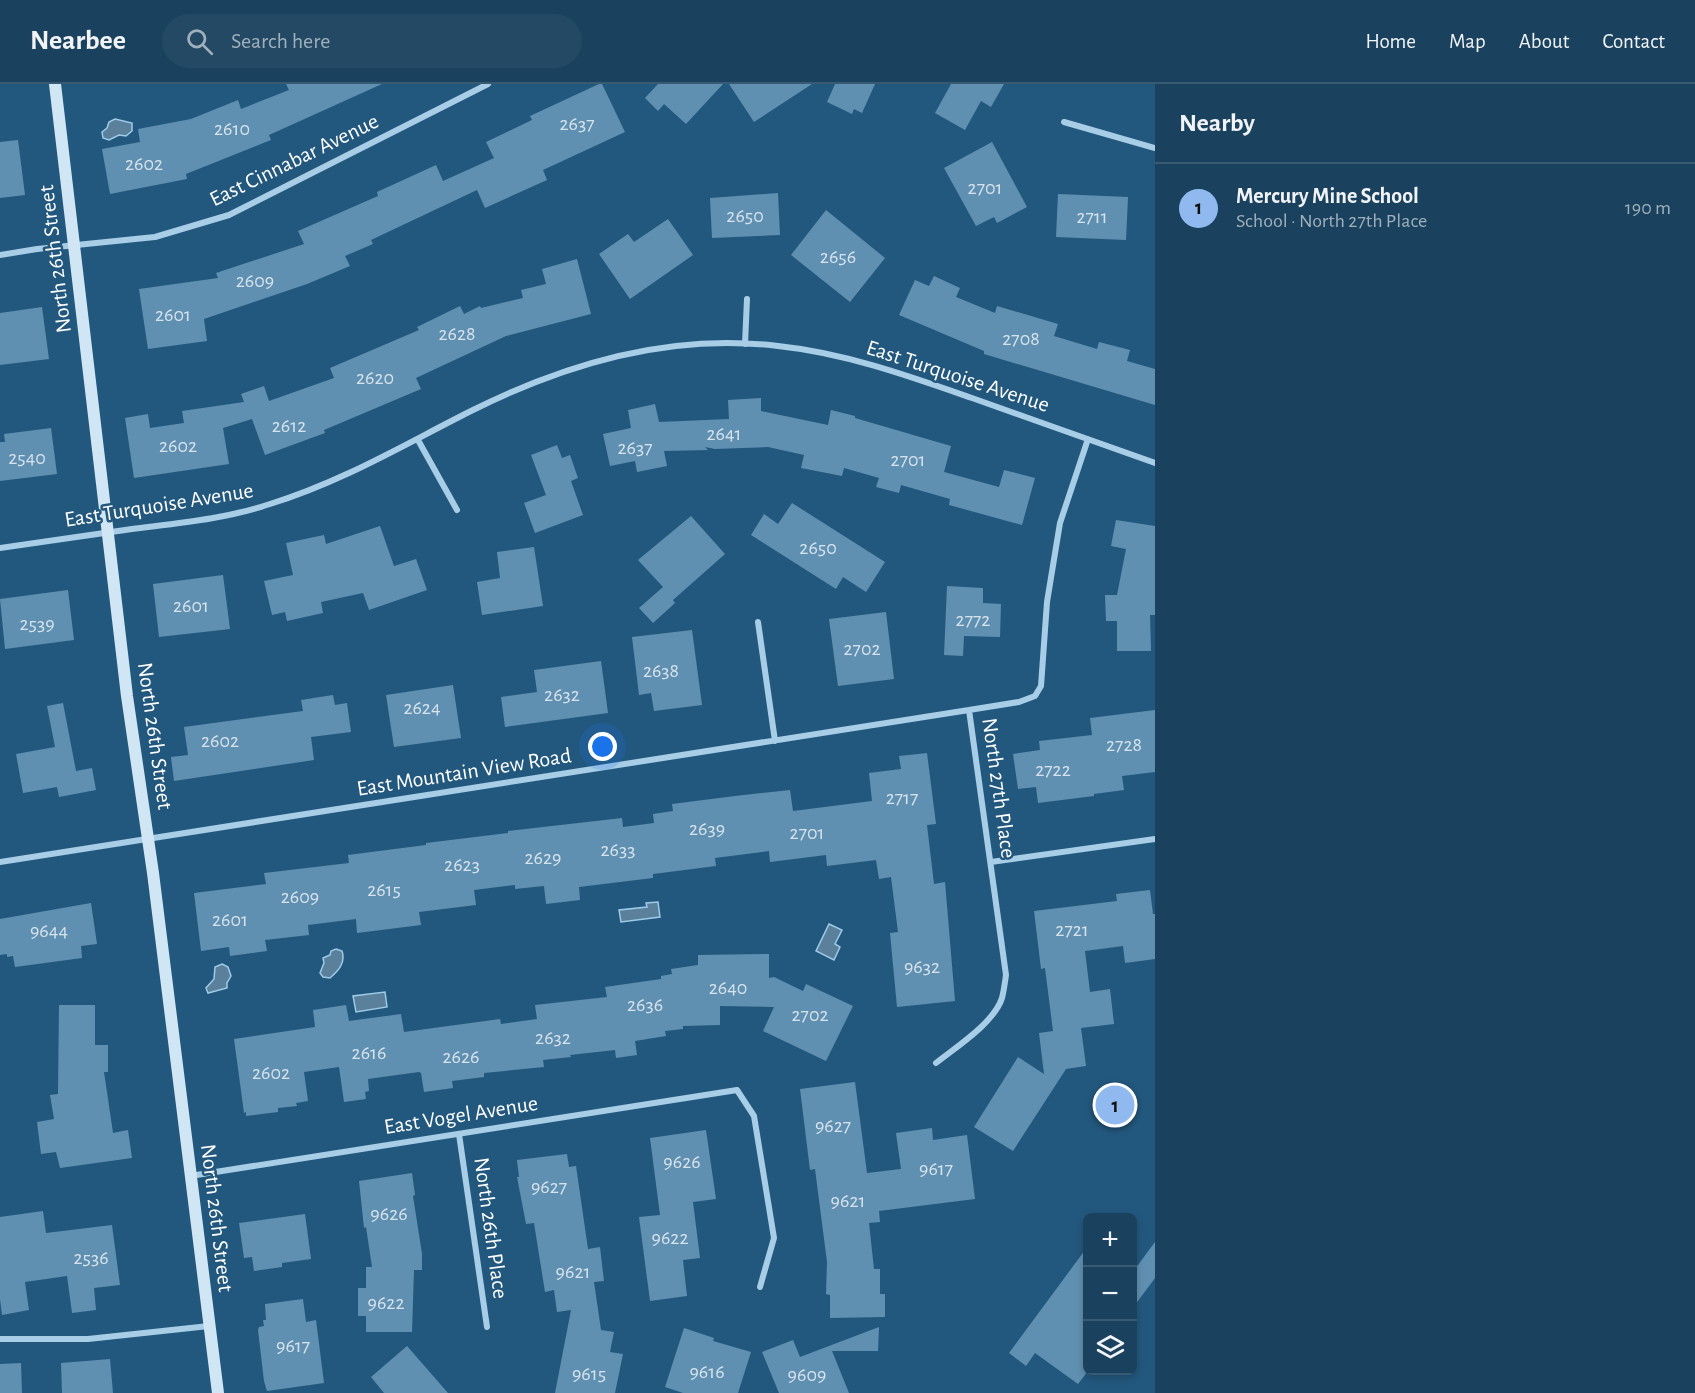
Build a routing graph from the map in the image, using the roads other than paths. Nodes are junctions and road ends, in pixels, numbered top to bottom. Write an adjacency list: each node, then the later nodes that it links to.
1 (56, 84): 5 (street, North 26th Street)
2 (488, 84): 5 (street, East Cinnabar Avenue)
3 (1064, 122): 4 (street)
4 (1155, 148)
5 (76, 245): 6 (street, East Cinnabar Avenue); 13 (street, North 26th Street)
6 (0, 255)
7 (747, 299): 8 (street)
8 (745, 344): 9 (street, East Turquoise Avenue); 10 (street, East Turquoise Avenue)
9 (1088, 439): 11 (street, East Turquoise Avenue); 16 (street, North 27th Place)
10 (418, 440): 12 (street); 13 (street, East Turquoise Avenue)
11 (1155, 463)
12 (457, 510)
13 (109, 533): 14 (street, East Turquoise Avenue); 18 (street, North 26th Street)
14 (0, 548)
15 (758, 622): 17 (street)
16 (969, 710): 17 (street, East Mountain View Road); 20 (street, North 27th Place)
17 (775, 741): 18 (street, East Mountain View Road)
18 (148, 839): 21 (street, East Mountain View Road); 24 (street, North 26th Street)
19 (1155, 839): 20 (street)
20 (990, 861): 22 (street, North 27th Place)
21 (0, 862)
22 (936, 1063)
23 (459, 1134): 24 (street, East Vogel Avenue); 25 (street, East Vogel Avenue); 27 (street, North 26th Place)
24 (190, 1176): 26 (street, North 26th Street)
25 (760, 1287)
26 (210, 1326): 28 (street); 29 (street, North 26th Street)
27 (487, 1327)
28 (0, 1339)
29 (218, 1393)

